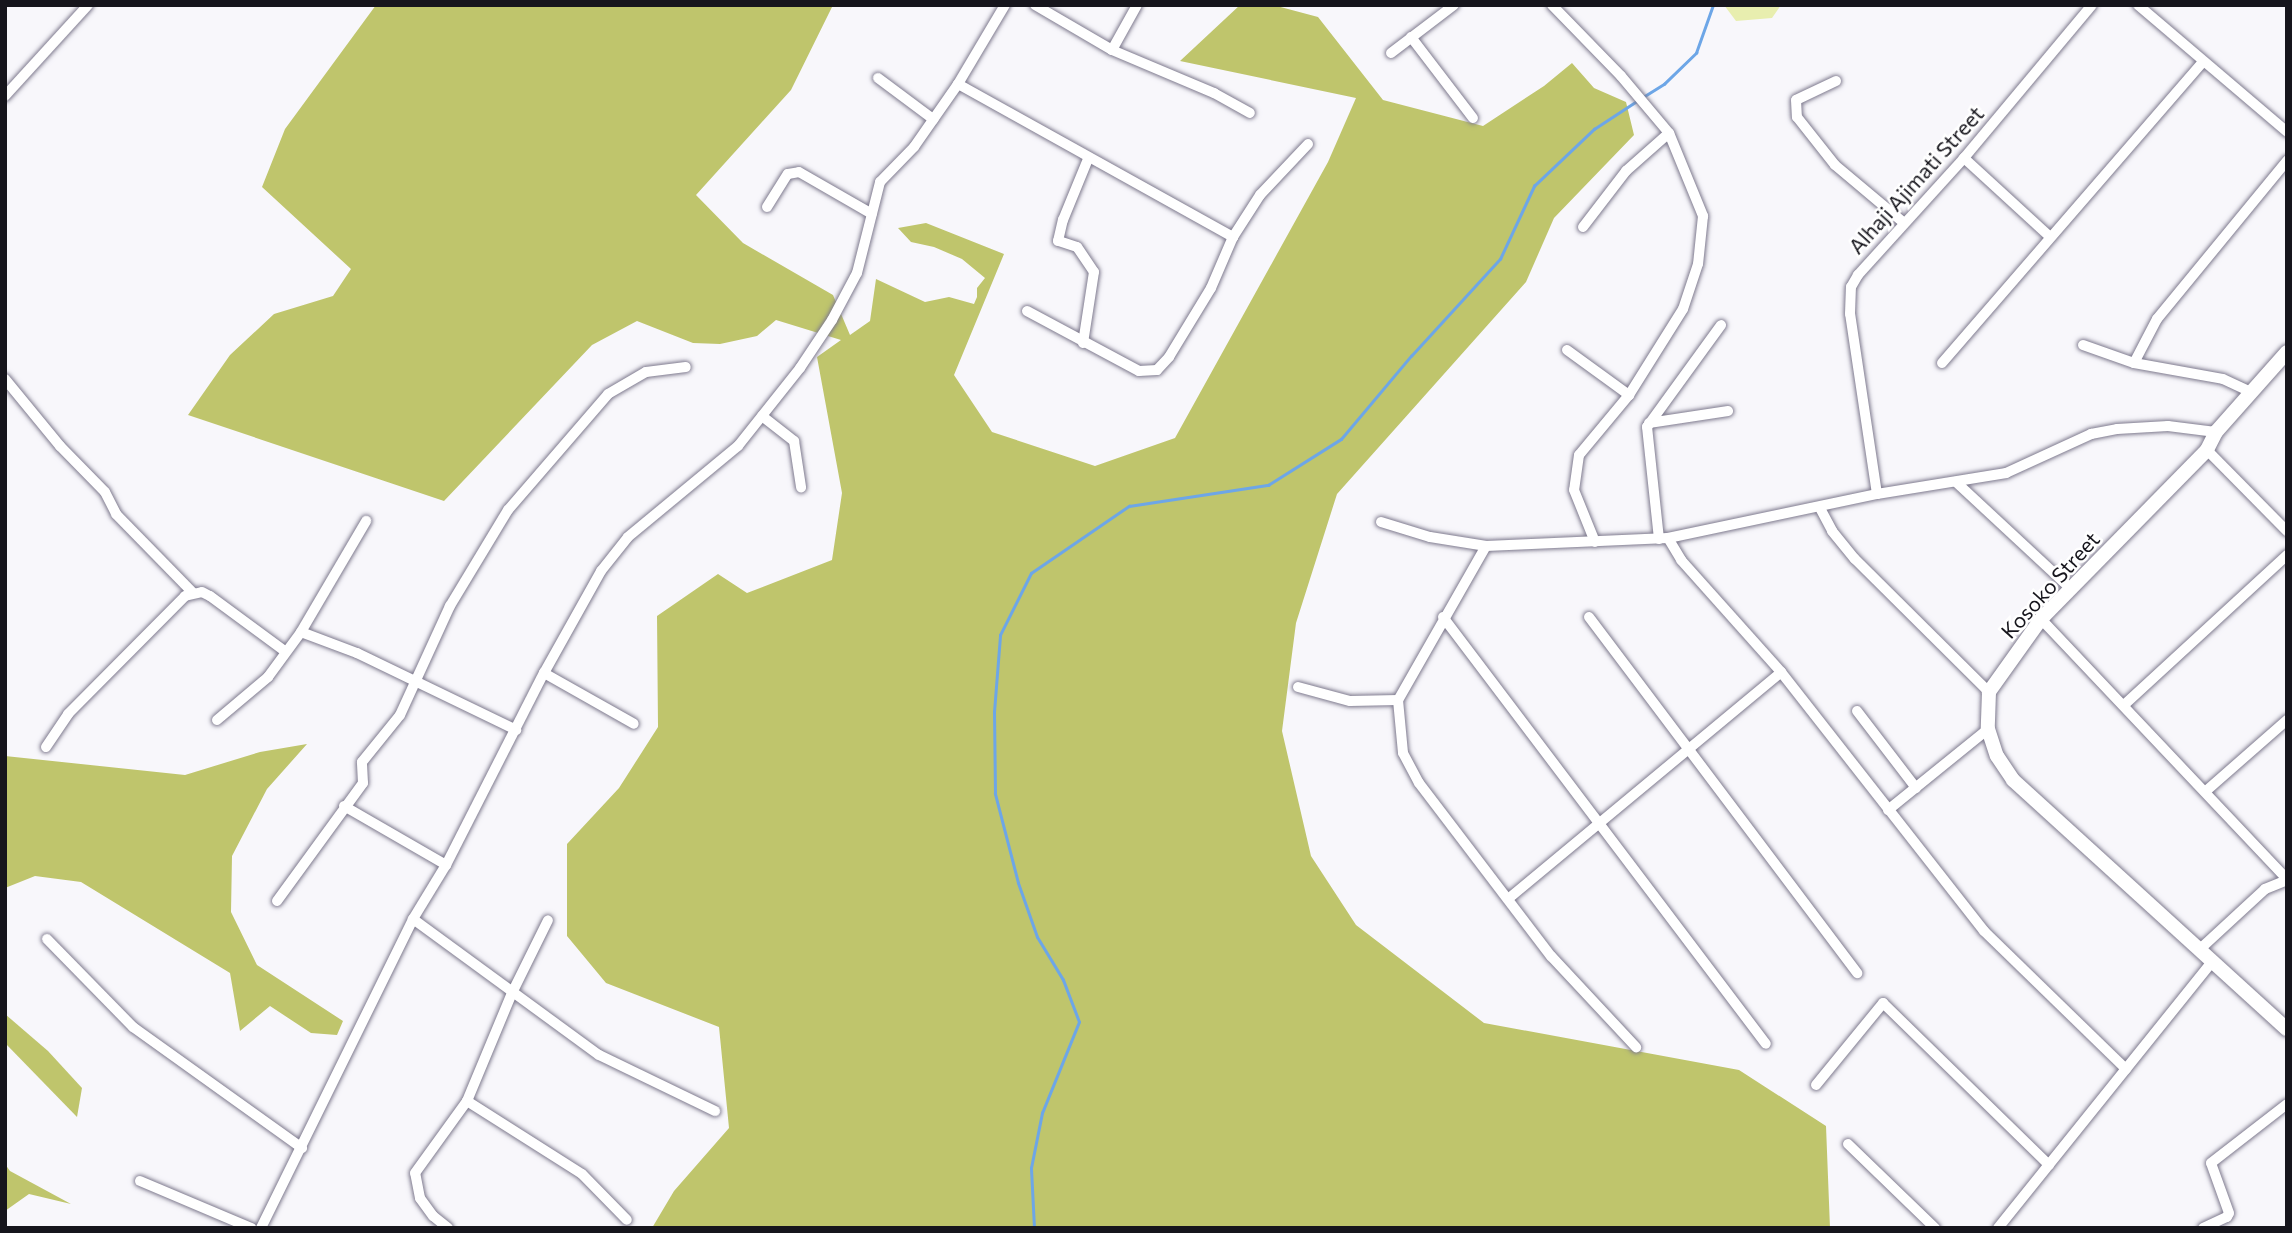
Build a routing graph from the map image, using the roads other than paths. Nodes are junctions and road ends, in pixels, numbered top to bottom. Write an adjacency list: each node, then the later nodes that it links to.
1 (88, 5): 16 (street)
2 (1005, 5): 15 (street)
3 (1035, 5): 10 (street)
4 (1137, 5): 10 (street)
5 (1454, 5): 9 (street)
6 (1552, 5): 21 (street)
7 (2092, 5): 23 (street, Alhaji Ajimati Street)
8 (2138, 5): 12 (street)
9 (1411, 37): 11 (street); 18 (street)
10 (1112, 50): 17 (street)
11 (1391, 53)
12 (2203, 62): 20 (street); 30 (street)
13 (877, 78): 19 (street)
14 (1836, 81): 28 (street)
15 (958, 84): 19 (street); 24 (street)
16 (5, 96)
17 (1250, 113)
18 (1473, 118)
19 (933, 119): 27 (street)
20 (2287, 132)
21 (1669, 133): 29 (street); 43 (street)
22 (1308, 144): 31 (street)
23 (1964, 158): 28 (street, Alhaji Ajimati Street); 30 (street)
24 (1088, 159): 31 (street); 34 (street)
25 (2287, 161): 39 (street)
26 (767, 206): 27 (street)
27 (872, 214): 45 (street)
28 (1904, 223): 51 (street, Alhaji Ajimati Street)
29 (1583, 226)
30 (2049, 236): 38 (street)
31 (1233, 237): 34 (street)
32 (1027, 311): 34 (street)
33 (1721, 325): 46 (street)
34 (1083, 343)
35 (2083, 345): 39 (street)
36 (1567, 350): 43 (street)
37 (2287, 352): 42 (street, Kosoko Street)
38 (1942, 363)
39 (2134, 363): 42 (street)
40 (686, 367): 69 (street)
41 (5, 379): 61 (street)
42 (2249, 391): 47 (street, Kosoko Street)
43 (1629, 395): 57 (street)
44 (1728, 411): 46 (street)
45 (762, 416): 50 (street); 68 (street)
46 (1649, 423): 56 (street)
47 (2216, 432): 48 (street, Kosoko Street); 49 (street)
48 (2207, 450): 55 (street); 60 (street, Kosoko Street)
49 (1956, 482): 51 (street); 60 (street)
50 (801, 487)
51 (1877, 494): 52 (street)
52 (1820, 508): 56 (street); 71 (street)
53 (366, 521): 65 (street)
54 (1381, 522): 58 (street)
55 (2287, 531)
56 (1664, 538): 57 (street); 67 (street)
57 (1595, 542): 58 (street)
58 (1486, 545): 62 (street)
59 (2287, 555): 73 (street)
60 (2070, 588): 64 (street, Kosoko Street)
61 (193, 593): 66 (street); 80 (street)
62 (1443, 617): 72 (street); 86 (street)
63 (1589, 617): 81 (street)
64 (2041, 619): 71 (street, Kosoko Street); 73 (street)
65 (301, 632): 66 (street); 69 (street)
66 (286, 652): 75 (street)
67 (1781, 672): 81 (street); 85 (street)
68 (544, 673): 77 (street); 79 (street)
69 (414, 681): 79 (street); 84 (street)
70 (1298, 687): 72 (street)
71 (1989, 692): 78 (street)
72 (1398, 700): 89 (street)
73 (2124, 705): 83 (street)
74 (1857, 711): 82 (street)
75 (217, 720)
76 (2287, 720): 83 (street)
77 (634, 724)
78 (1988, 729): 82 (street); 94 (street)
79 (516, 730): 87 (street)
80 (46, 747)
81 (1691, 748): 86 (street); 96 (street)
82 (1916, 788): 85 (street)
83 (2207, 791): 88 (street)
84 (344, 806): 87 (street); 90 (street)
85 (1888, 810): 101 (street)
86 (1599, 821): 89 (street); 99 (street)
87 (446, 865): 91 (street)
88 (2287, 879): 94 (street)
89 (1508, 899): 100 (street)
90 (277, 901)
91 (413, 919): 97 (street); 107 (street)
92 (548, 920): 97 (street)
93 (47, 939): 107 (street)
94 (2199, 950): 95 (street)
95 (2212, 962): 98 (street); 101 (street)
96 (1857, 973)
97 (512, 993): 103 (street); 105 (street)
98 (2287, 1028)
99 (1766, 1044)
100 (1636, 1048)
101 (2126, 1069): 108 (street)
102 (1816, 1085): 108 (street)
103 (467, 1101): 110 (street); 113 (street)
104 (2287, 1104): 116 (street)
105 (715, 1111)
106 (1848, 1144): 114 (street)
107 (302, 1148): 112 (street)
108 (2049, 1165): 115 (street)
109 (140, 1181): 111 (street)
110 (627, 1220)
111 (251, 1228)
112 (261, 1228)
113 (449, 1228)
114 (1935, 1228)
115 (1998, 1228)
116 (2203, 1228)

